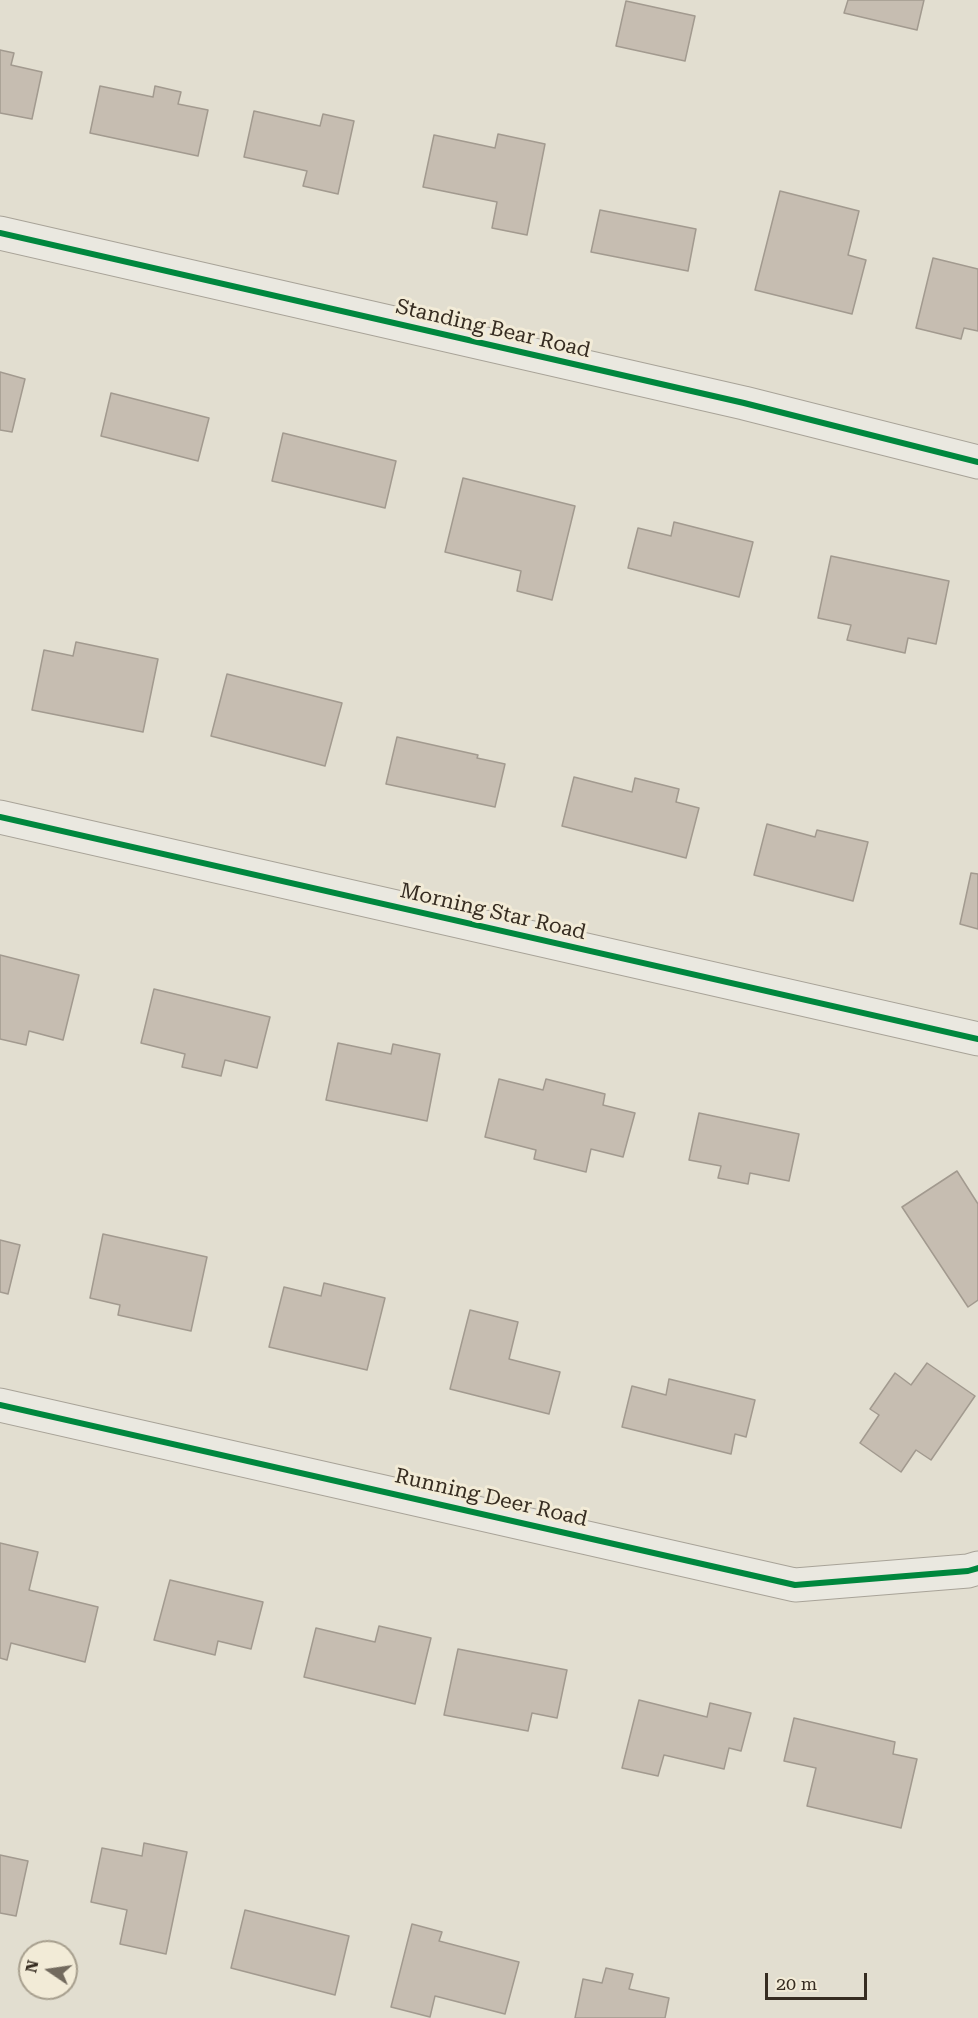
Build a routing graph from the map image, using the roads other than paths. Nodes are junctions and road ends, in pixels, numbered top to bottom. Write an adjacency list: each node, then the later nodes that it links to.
1 (0, 233): 2 (street, Standing Bear Road)
2 (978, 462)
3 (0, 817): 4 (street, Morning Star Road)
4 (978, 1039)
5 (0, 1405): 6 (street, Running Deer Road)
6 (978, 1568)

